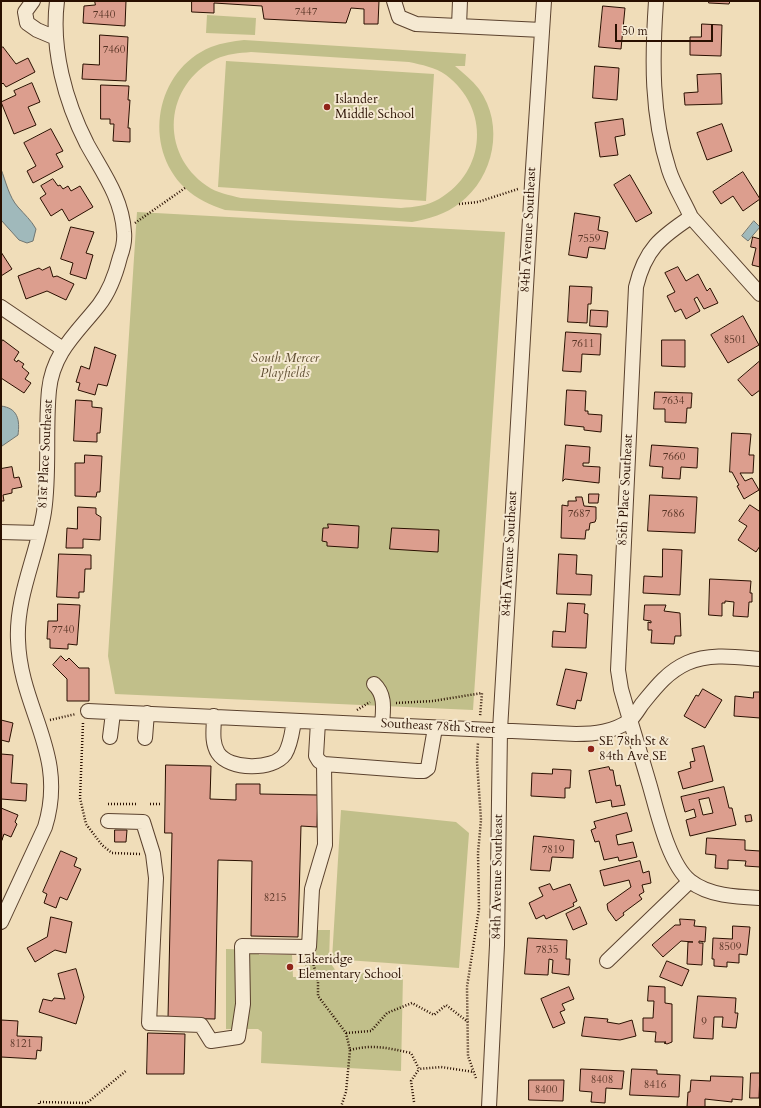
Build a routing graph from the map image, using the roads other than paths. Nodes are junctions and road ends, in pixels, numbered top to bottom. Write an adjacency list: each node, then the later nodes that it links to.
1 (33, 1): 9 (street)
2 (57, 1): 9 (street, 81st Place Southeast)
3 (394, 1): 7 (street)
4 (460, 1): 7 (street)
5 (544, 1): 8 (street, 84th Avenue Southeast)
6 (656, 1): 10 (street)
7 (459, 26): 8 (street)
8 (542, 30): 27 (street, 84th Avenue Southeast)
9 (56, 38): 13 (street, 81st Place Southeast)
10 (692, 217): 11 (street); 22 (street, 85th Place Southeast)
11 (760, 294)
12 (1, 307): 13 (street)
13 (63, 349): 15 (street, 81st Place Southeast)
14 (1, 532): 15 (street)
15 (39, 533): 34 (street, 81st Place Southeast)
16 (760, 659): 22 (street, Southeast 78th Street)
17 (374, 684): 25 (street)
18 (88, 712): 19 (street, Southeast 78th Street)
19 (113, 712): 20 (street, Southeast 78th Street); 28 (street)
20 (147, 713): 21 (street, Southeast 78th Street); 29 (street)
21 (214, 716): 23 (street, Southeast 78th Street); 23 (street)
22 (630, 720): 27 (street, Southeast 78th Street); 32 (street, 85th Place Southeast)
23 (294, 721): 24 (street, Southeast 78th Street)
24 (318, 722): 25 (street, Southeast 78th Street); 30 (street)
25 (382, 725): 26 (street, Southeast 78th Street)
26 (435, 728): 27 (street, Southeast 78th Street); 30 (street)
27 (500, 730): 36 (street, 84th Avenue Southeast)
28 (110, 737)
29 (146, 738)
30 (324, 764): 31 (street)
31 (108, 821)
32 (690, 881): 33 (street); 35 (street)
33 (760, 898)
34 (1, 922)
35 (607, 961)
36 (489, 1101)

